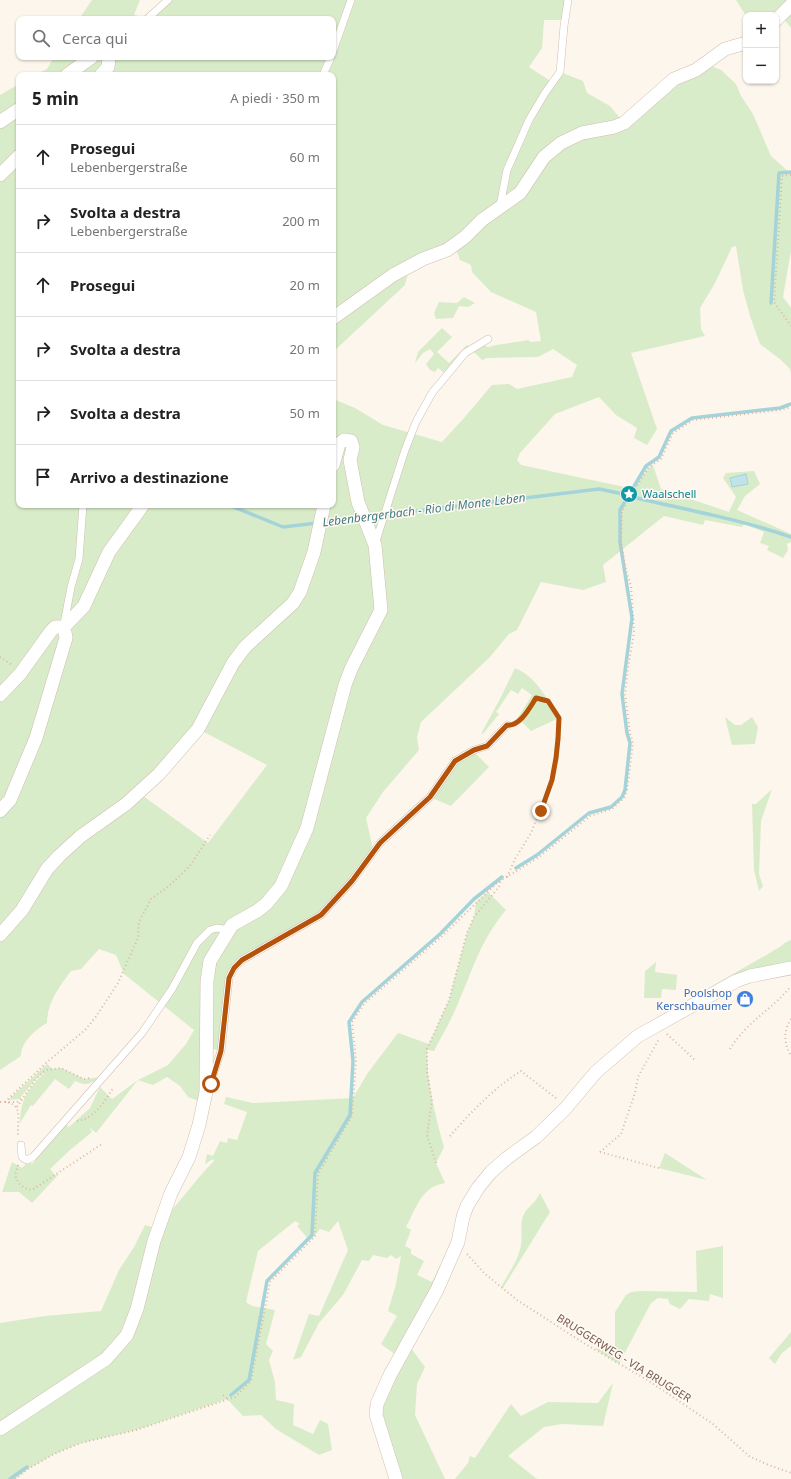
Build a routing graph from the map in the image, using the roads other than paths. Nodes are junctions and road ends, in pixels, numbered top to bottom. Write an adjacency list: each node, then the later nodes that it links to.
1 (168, 0): 5 (lane)
2 (351, 0): 7 (lane)
3 (568, 0): 19 (lane)
4 (791, 5): 6 (street)
5 (150, 16)
6 (779, 17)
7 (336, 42)
8 (743, 44): 19 (street)
9 (88, 60): 12 (street)
10 (109, 60): 13 (street)
11 (330, 60): 14 (lane)
12 (71, 72)
13 (103, 72)
14 (324, 72)
15 (16, 111): 16 (street)
16 (0, 122)
17 (16, 159): 18 (street)
18 (0, 174)
19 (499, 208): 20 (street)
20 (336, 316)
21 (488, 339): 26 (lane)
22 (336, 454): 26 (street)
23 (83, 508): 27 (lane)
24 (142, 508): 27 (street)
25 (323, 508): 32 (street)
26 (375, 545): 31 (street)
27 (64, 627): 28 (street); 30 (street)
28 (0, 695)
29 (507, 725): 34 (lane)
30 (0, 811)
31 (229, 930): 34 (street); 35 (lane)
32 (0, 935)
33 (791, 968): 37 (street)
34 (206, 1092): 36 (street)
35 (21, 1145)
36 (0, 1429)
37 (396, 1479)

